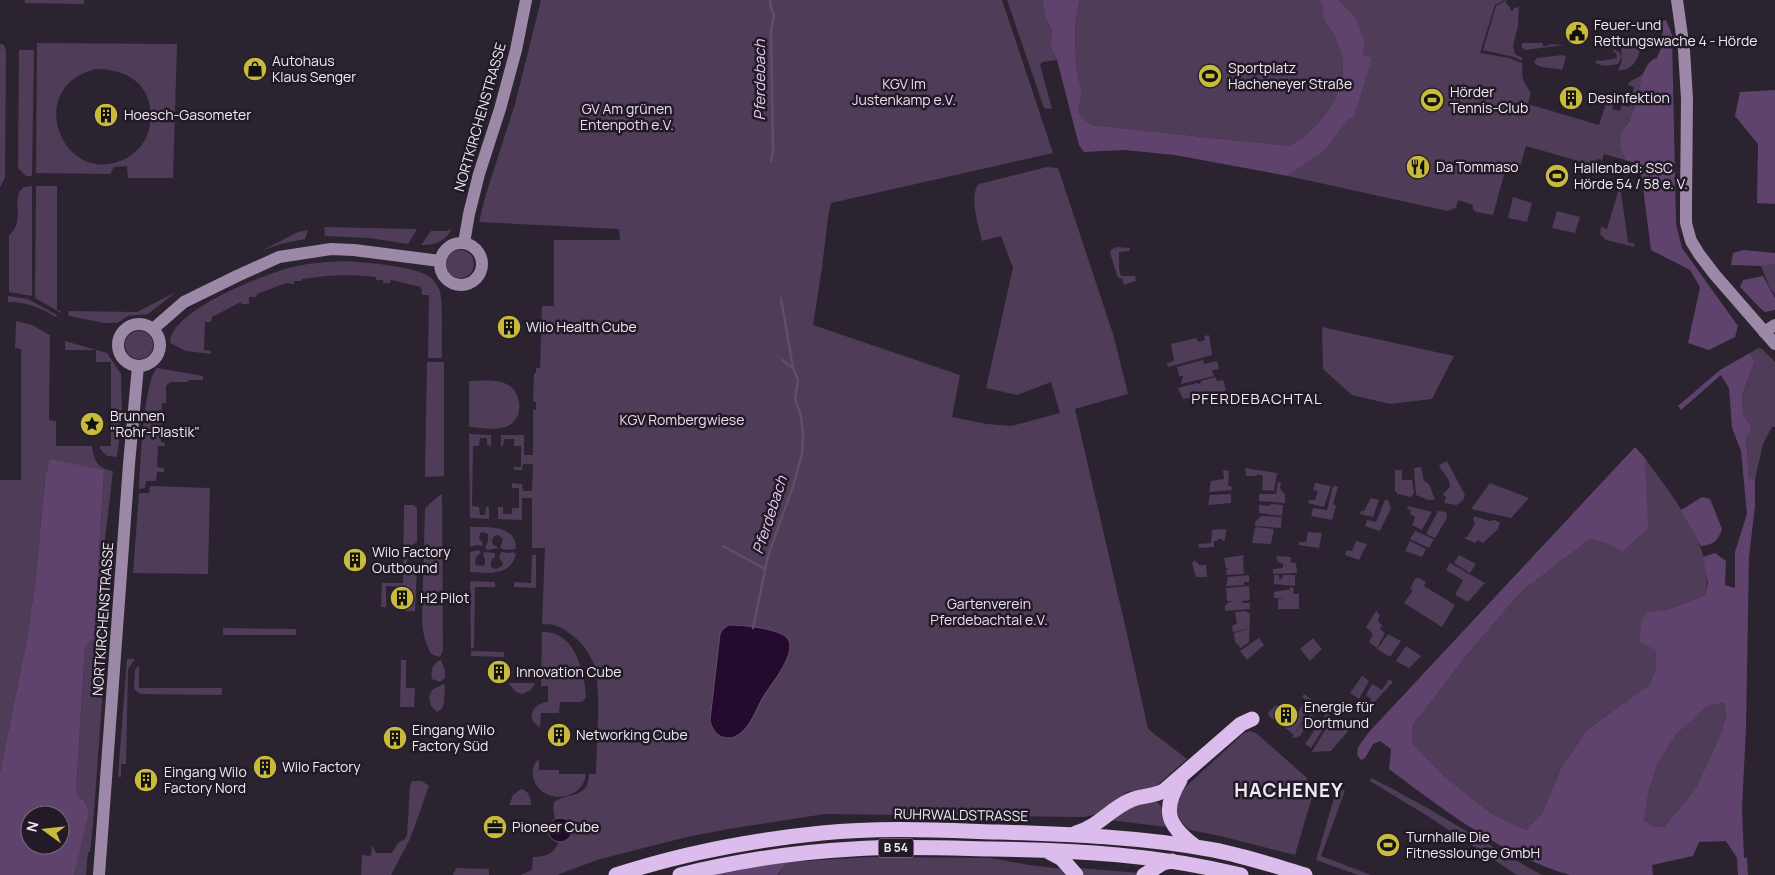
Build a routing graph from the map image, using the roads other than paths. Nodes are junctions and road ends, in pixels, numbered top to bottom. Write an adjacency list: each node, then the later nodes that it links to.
1 (526, 0): 3 (main road, NORTKIRCHENSTRASSE)
2 (1677, 0): 7 (main road)
3 (464, 243): 4 (main road); 4 (main road)
4 (440, 261): 6 (main road)
5 (1775, 326): 7 (main road)
6 (153, 329): 9 (main road); 9 (main road)
7 (1764, 332): 8 (main road)
8 (1775, 344)
9 (138, 366): 16 (main road, NORTKIRCHENSTRASSE)
10 (1252, 718): 11 (highway)
11 (1182, 777): 12 (highway); 13 (highway)
12 (1067, 834): 13 (highway, RUHRWALDSTRASSE / B 54); 17 (highway, RUHRWALDSTRASSE / B 54)
13 (1197, 848): 22 (highway, RUHRWALDSTRASSE / B 54)
14 (1040, 850): 15 (highway, B 54); 18 (highway, B 54); 19 (highway)
15 (1173, 861): 20 (highway); 21 (highway, B 54)
16 (99, 875)
17 (616, 875)
18 (680, 875)
19 (1076, 875)
20 (1144, 875)
21 (1241, 875)
22 (1305, 875)

